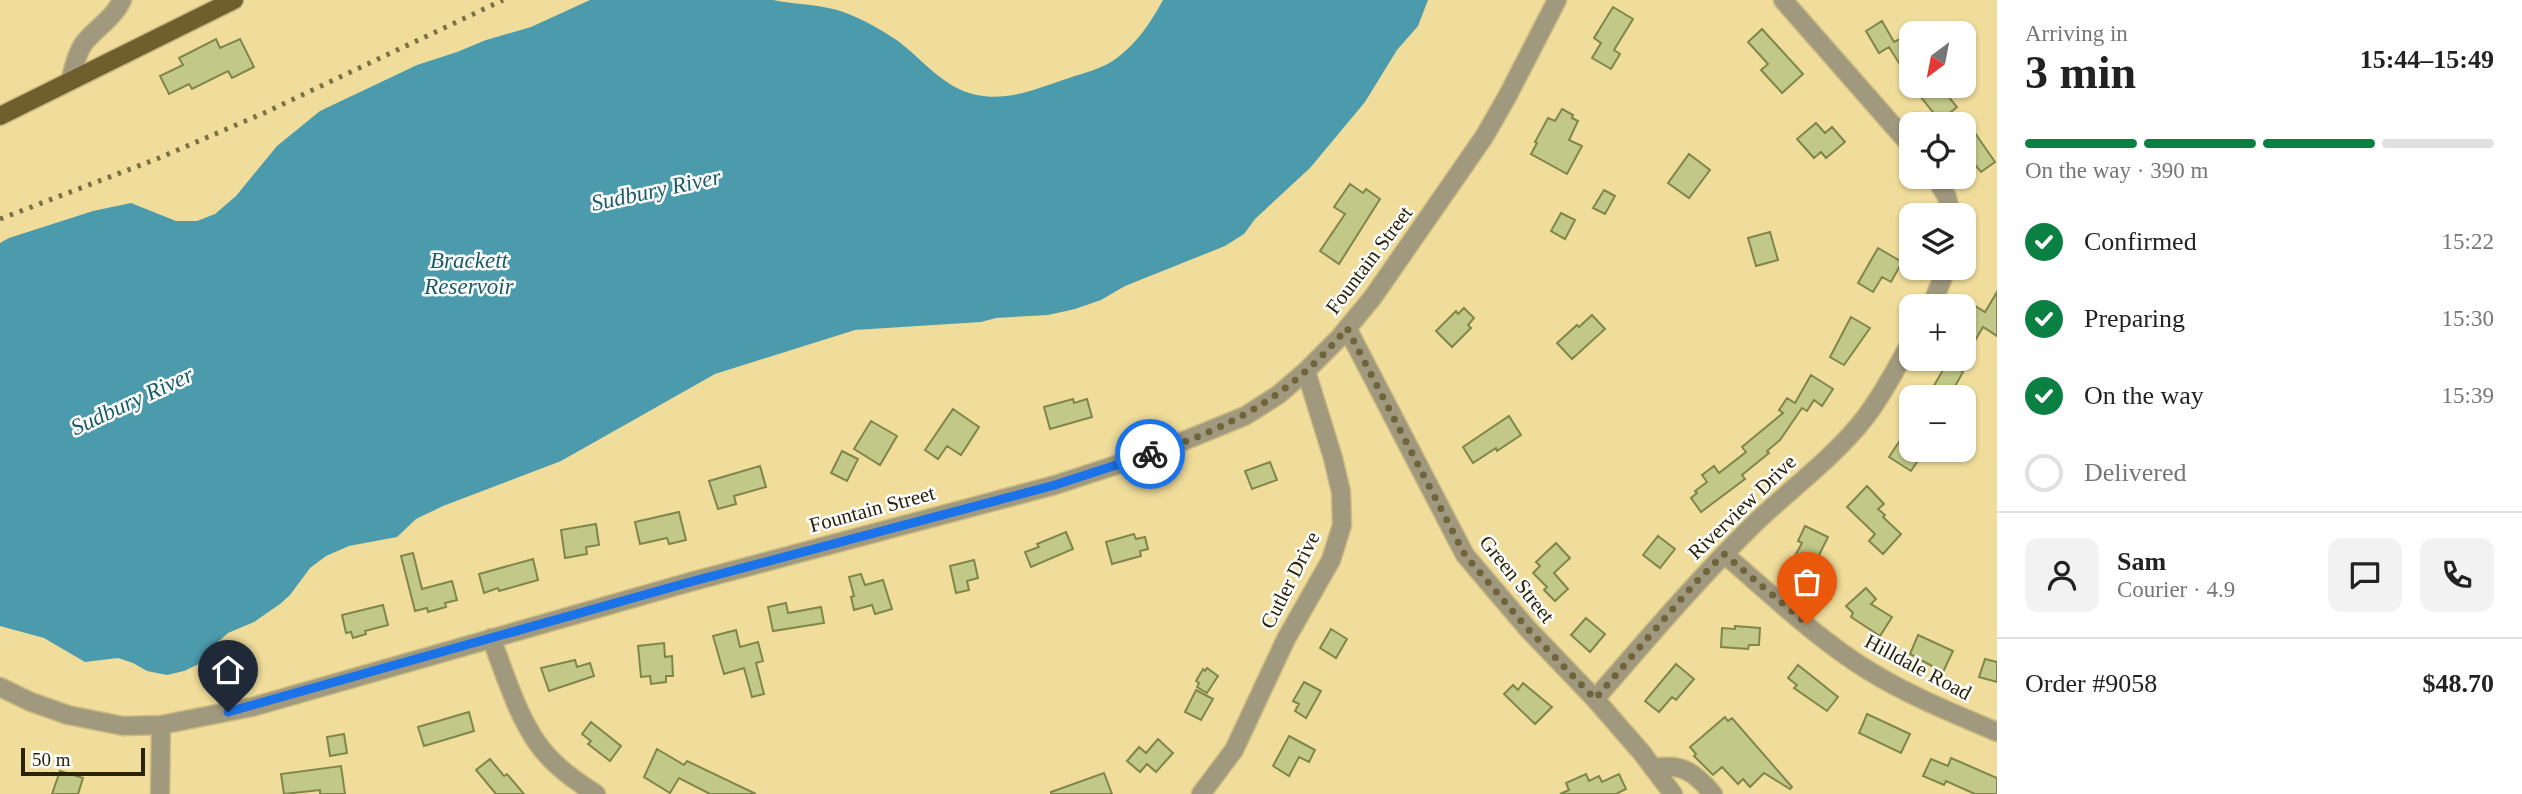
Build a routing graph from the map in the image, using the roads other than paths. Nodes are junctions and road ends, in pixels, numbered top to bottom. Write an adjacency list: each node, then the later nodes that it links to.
1 (122, 0): 5 (street)
2 (234, 0): 5 (main road)
3 (1557, 0): 8 (street, Fountain Street)
4 (1783, 0): 7 (street)
5 (70, 81): 6 (main road)
6 (0, 116)
7 (1899, 132)
8 (1347, 328): 10 (street, Fountain Street); 14 (street, Green Street)
9 (1899, 363): 11 (street, Riverview Drive)
10 (1306, 371): 12 (street, Fountain Street); 20 (street, Cutler Drive)
11 (1724, 554): 14 (street, Riverview Drive); 16 (street, Hilldale Road)
12 (491, 638): 15 (street, Fountain Street); 19 (street)
13 (0, 687): 15 (street, Fountain Street)
14 (1595, 699): 17 (street, Green Street)
15 (161, 725): 18 (street)
16 (1997, 732)
17 (1654, 768): 21 (street, Green Street); 22 (street)
18 (160, 794)
19 (596, 794)
20 (1201, 794)
21 (1673, 794)
22 (1713, 794)

